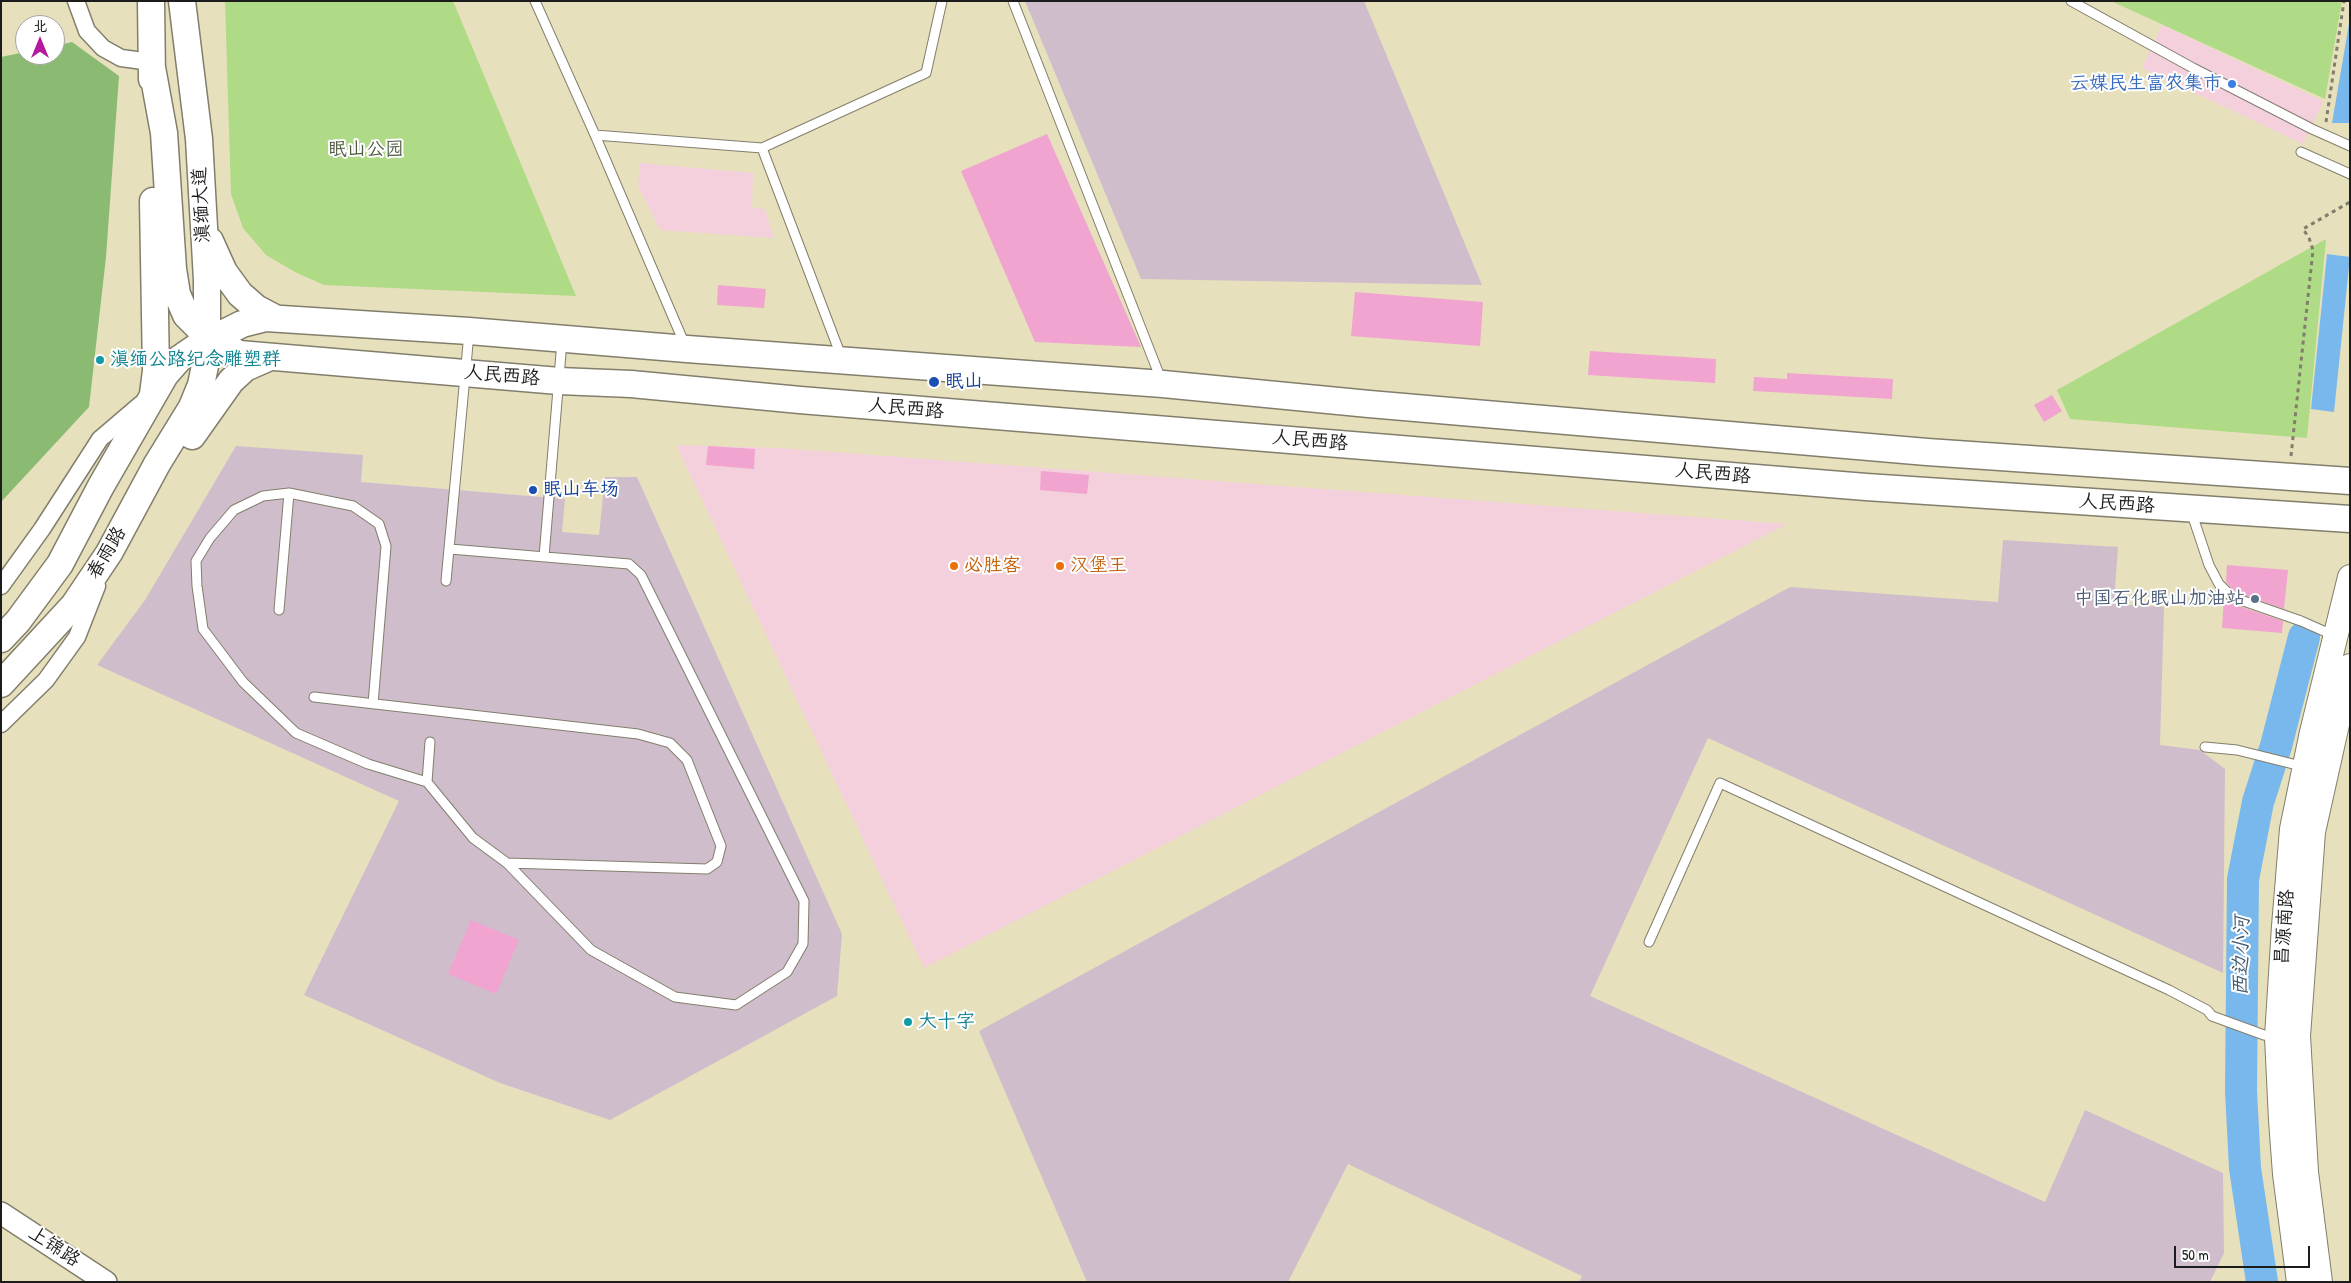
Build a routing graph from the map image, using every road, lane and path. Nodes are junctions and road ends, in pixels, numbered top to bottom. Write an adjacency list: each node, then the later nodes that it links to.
1 (76, 1): 9 (street)
2 (151, 1): 9 (main road)
3 (182, 1): 18 (main road, 滇缅大道)
4 (535, 1): 11 (lane)
5 (942, 1): 14 (lane)
6 (1013, 1): 29 (lane)
7 (2071, 1): 12 (lane)
8 (2344, 1): 12 (path)
9 (151, 62): 10 (main road); 30 (main road)
10 (164, 133): 19 (main road); 22 (main road, 人民西路)
11 (596, 135): 14 (lane); 24 (lane)
12 (2324, 135): 13 (lane)
13 (2350, 146)
14 (762, 148): 26 (lane)
15 (2301, 152): 16 (lane)
16 (2350, 174)
17 (2350, 202): 32 (path)
18 (202, 203): 19 (main road, 滇缅大道); 20 (main road)
19 (203, 233): 22 (main road, 滇缅大道)
20 (275, 318): 21 (main road, 人民西路); 22 (main road)
21 (469, 331): 23 (main road, 人民西路); 27 (lane)
22 (210, 338): 25 (main road, 人民西路); 30 (main road); 31 (main road, 滇缅大道)
23 (563, 338): 24 (main road, 人民西路); 28 (lane)
24 (687, 349): 26 (main road, 人民西路)
25 (270, 357): 27 (main road, 人民西路); 38 (main road)
26 (843, 361): 29 (main road, 人民西路)
27 (465, 372): 28 (main road, 人民西路); 37 (lane)
28 (559, 381): 35 (main road, 人民西路); 39 (lane)
29 (1163, 384): 33 (main road, 人民西路)
30 (152, 395): 42 (street); 45 (main road, 春雨路)
31 (192, 407): 38 (main road, 春雨路)
32 (2290, 458)
33 (2350, 481)
34 (289, 493): 43 (lane); 49 (lane); 54 (lane)
35 (2190, 509): 36 (main road, 人民西路); 44 (lane)
36 (2350, 520)
37 (450, 549): 39 (lane); 41 (lane)
38 (109, 553): 47 (main road, 春雨路); 50 (street)
39 (544, 557): 55 (lane)
40 (2350, 577): 44 (main road, 昌源南路)
41 (446, 581)
42 (1, 586)
43 (279, 610)
44 (2335, 636): 53 (main road, 昌源南路)
45 (1, 639)
46 (2350, 666): 53 (main road, 昌源南路)
47 (1, 684)
48 (314, 697): 49 (lane)
49 (373, 704): 55 (lane)
50 (1, 724)
51 (430, 742): 54 (lane)
52 (2205, 747): 53 (lane)
53 (2310, 768): 57 (main road, 昌源南路)
54 (427, 782): 55 (lane)
55 (507, 863)
56 (1649, 942): 57 (lane)
57 (2283, 1039): 60 (main road, 昌源南路); 61 (main road, 昌源南路)
58 (1, 1213): 59 (street, 上锦路)
59 (106, 1282)
60 (2299, 1282)
61 (2320, 1282)

